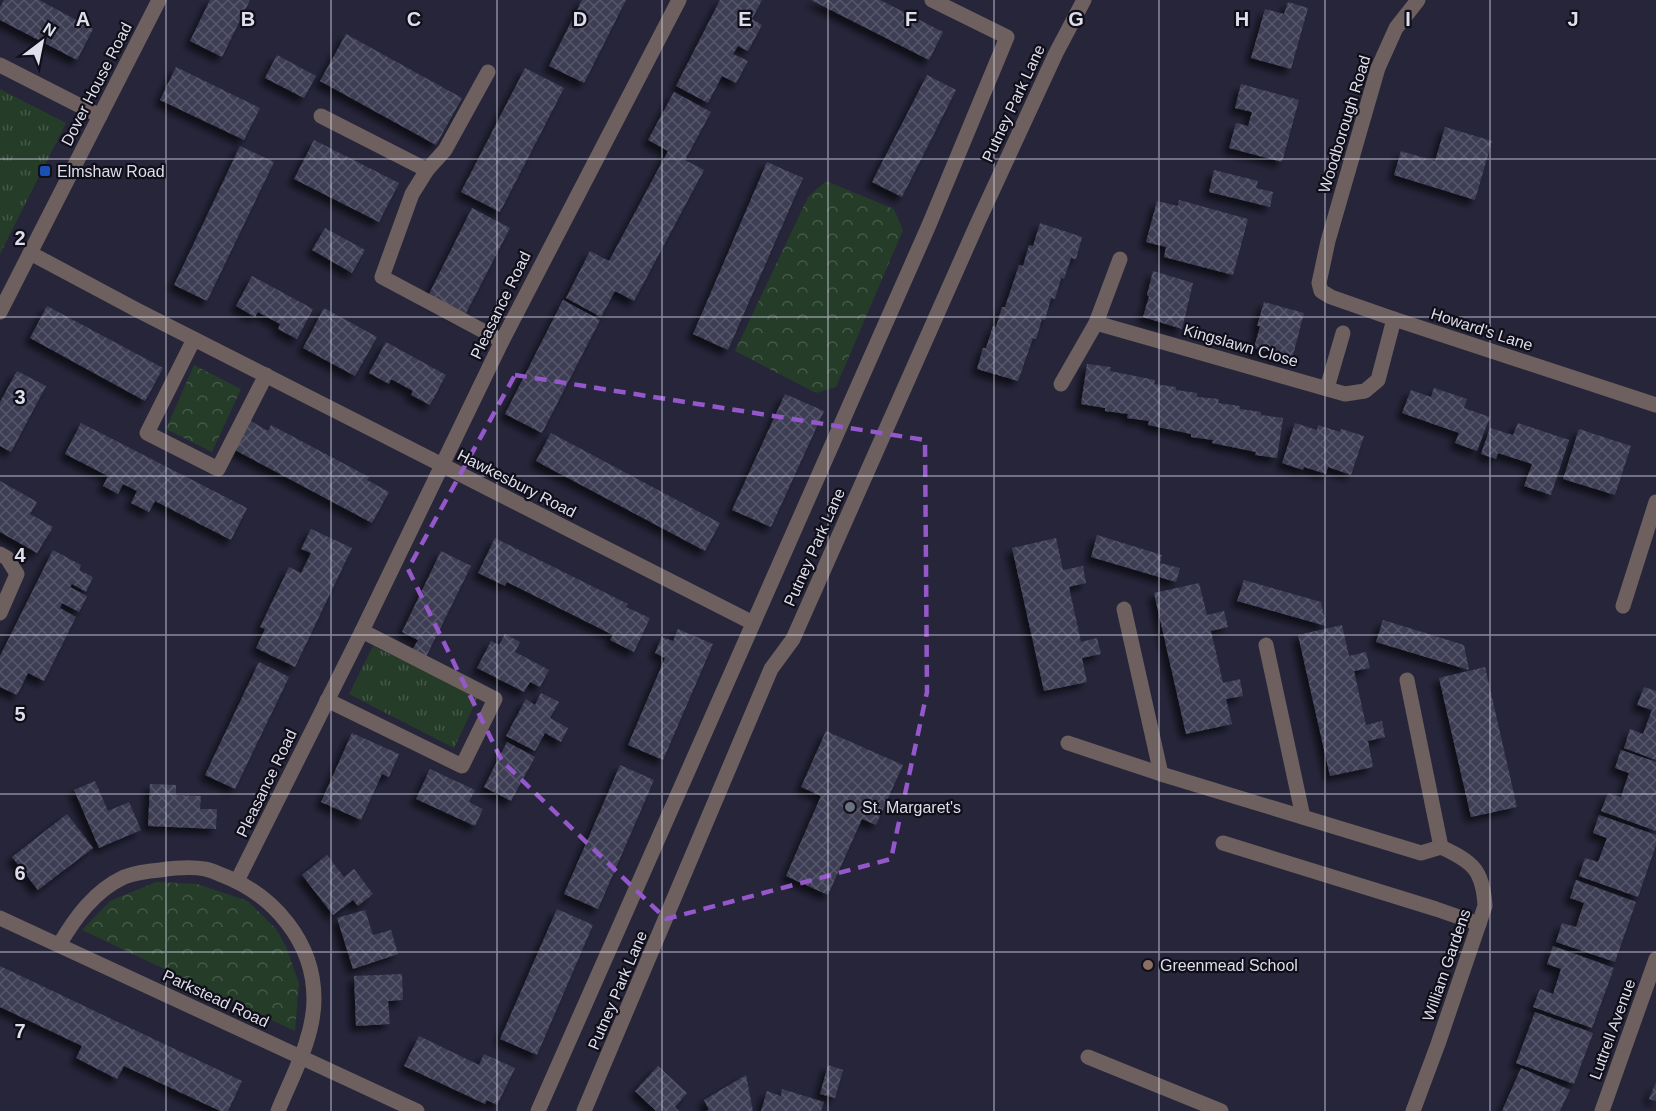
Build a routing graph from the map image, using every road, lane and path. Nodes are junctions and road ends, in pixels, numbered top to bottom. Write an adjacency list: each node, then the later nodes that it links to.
1 (159, 0): 8 (street, Dover House Road)
2 (679, 0): 19 (street, Pleasance Road)
3 (932, 0): 30 (street, Putney Park Lane)
4 (1084, 0): 50 (street, Putney Park Lane)
5 (1418, 0): 13 (street, Woodborough Road)
6 (0, 65): 8 (street)
7 (488, 72): 10 (street)
8 (100, 116): 11 (street, Dover House Road)
9 (321, 116): 10 (street)
10 (427, 170): 19 (street)
11 (30, 254): 14 (street, Dover House Road); 18 (street, Hawkesbury Road)
12 (1120, 259): 16 (street)
13 (1322, 267): 15 (street, Howard's Lane)
14 (0, 312)
15 (1394, 319): 22 (street, Kingslawn Close); 23 (street, Howard's Lane)
16 (1096, 323): 21 (street); 22 (street, Kingslawn Close)
17 (1343, 333): 22 (street)
18 (194, 339): 20 (street, Hawkesbury Road); 20 (street)
19 (502, 341): 24 (street, Pleasance Road)
20 (266, 375): 24 (street, Hawkesbury Road)
21 (1061, 384)
22 (1327, 388)
23 (1656, 405)
24 (442, 465): 30 (street, Hawkesbury Road); 31 (street, Pleasance Road)
25 (1656, 502): 27 (street)
26 (0, 554): 29 (street)
27 (1623, 606)
28 (1124, 609): 36 (street)
29 (0, 613)
30 (753, 623): 49 (street, Putney Park Lane)
31 (362, 631): 34 (street, Pleasance Road); 34 (street)
32 (1266, 645): 37 (street)
33 (1407, 680): 39 (street)
34 (327, 700): 40 (street, Pleasance Road)
35 (1068, 743): 36 (street)
36 (1161, 774): 37 (street)
37 (1303, 817): 39 (street)
38 (1223, 843): 42 (street)
39 (1441, 847): 42 (street, William Gardens)
40 (237, 881): 43 (street); 45 (street)
41 (0, 918): 43 (street, Parkstead Road)
42 (1479, 924): 52 (street, William Gardens)
43 (59, 945): 45 (street, Parkstead Road)
44 (1656, 959): 53 (street, Luttrell Avenue)
45 (301, 1056): 47 (street); 48 (street, Parkstead Road)
46 (1088, 1057): 51 (street)
47 (278, 1111)
48 (417, 1111)
49 (538, 1111)
50 (584, 1111)
51 (1221, 1111)
52 (1413, 1111)
53 (1602, 1111)

